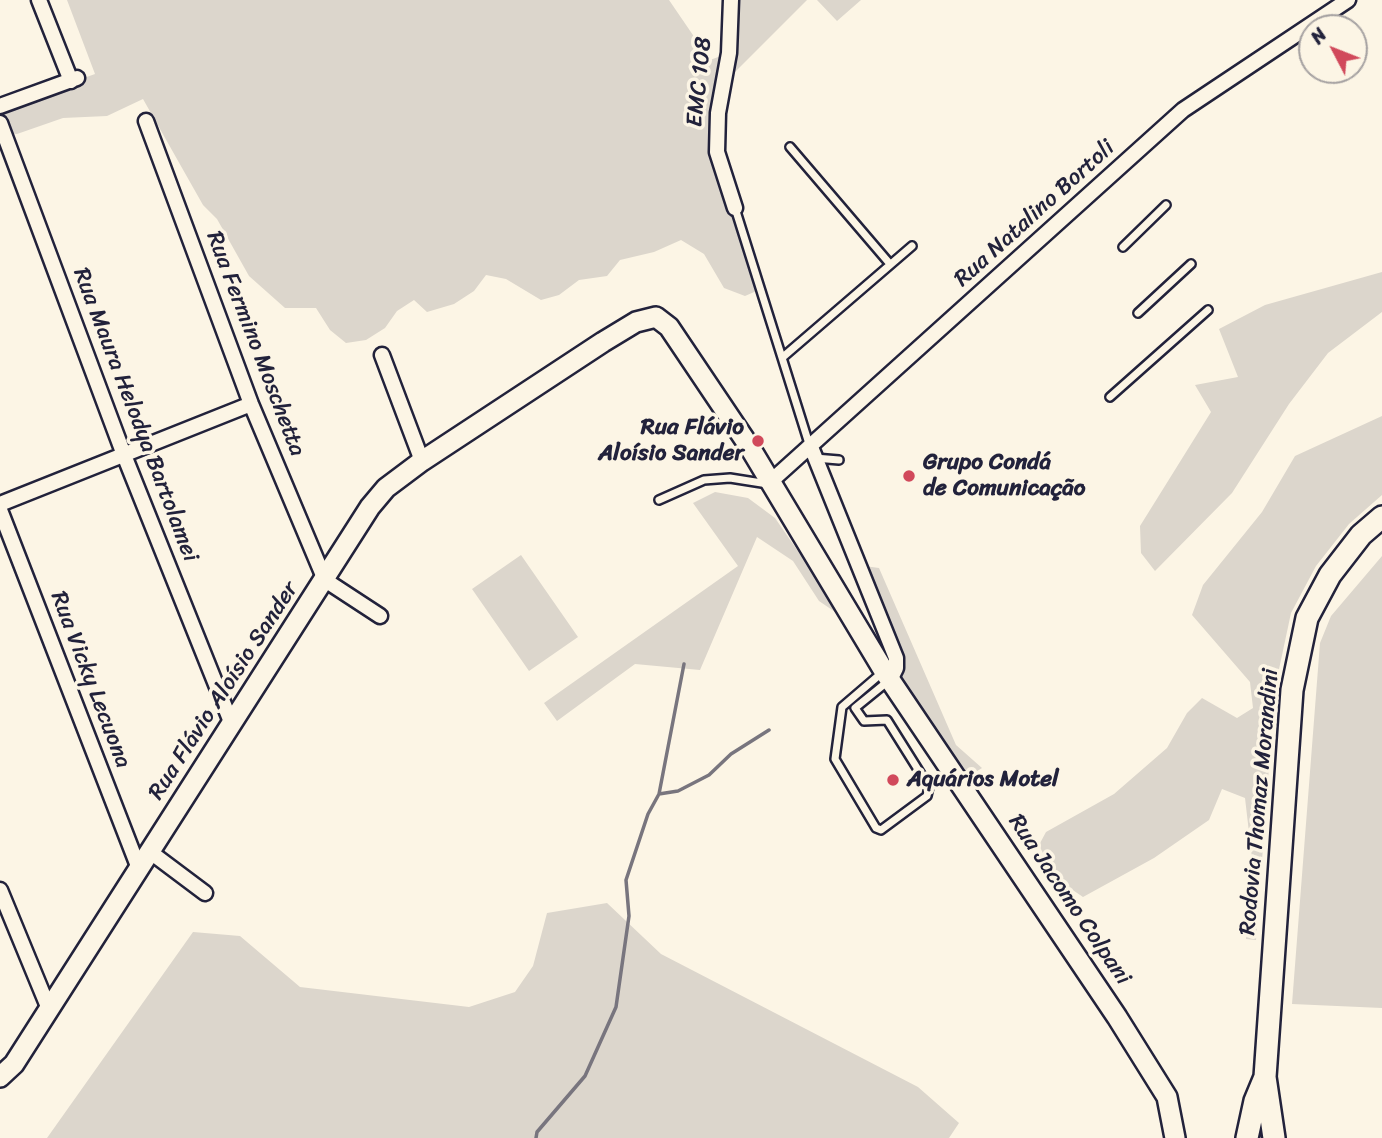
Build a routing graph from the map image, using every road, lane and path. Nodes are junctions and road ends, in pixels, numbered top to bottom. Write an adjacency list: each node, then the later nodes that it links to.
1 (39, 0): 4 (street)
2 (731, 0): 9 (street, EMC 108)
3 (1348, 0): 20 (street, Rua Natalino Bortoli)
4 (0, 106)
5 (146, 121): 19 (street, Rua Fermino Moschetta)
6 (0, 123): 21 (street, Rua Maura Helodya Bartolamei)
7 (790, 147): 12 (lane)
8 (1166, 205): 11 (lane)
9 (735, 208): 17 (lane)
10 (912, 246): 12 (lane)
11 (1123, 247)
12 (890, 264): 17 (lane)
13 (1191, 264): 15 (lane)
14 (1208, 310): 18 (lane)
15 (1138, 313)
16 (382, 355): 23 (street)
17 (783, 357): 20 (lane)
18 (1110, 397)
19 (251, 404): 21 (street); 29 (street, Rua Fermino Moschetta)
20 (813, 452): 22 (lane); 24 (street, Rua Natalino Bortoli); 31 (street)
21 (124, 454): 26 (street); 32 (street, Rua Maura Helodya Bartolamei)
22 (839, 460)
23 (422, 461): 24 (street, Rua Flávio Aloísio Sander); 29 (street, Rua Flávio Aloísio Sander)
24 (769, 483): 25 (lane); 31 (street, Rua Jacomo Colpani)
25 (659, 500)
26 (0, 504)
27 (0, 510): 33 (street, Rua Vicky Lecuona)
28 (1382, 517): 39 (main road, Rodovia Thomaz Morandini)
29 (325, 580): 30 (street); 32 (street, Rua Flávio Aloísio Sander)
30 (380, 616)
31 (887, 675): 31 (lane); 40 (street, Rua Jacomo Colpani)
32 (232, 722): 33 (street, Rua Flávio Aloísio Sander)
33 (144, 858): 35 (street); 37 (street, Rua Flávio Aloísio Sander)
34 (0, 890): 36 (street)
35 (205, 893)
36 (6, 925): 37 (street)
37 (49, 1009): 38 (street, Rua Flávio Aloísio Sander)
38 (0, 1077)
39 (1265, 1077): 41 (main road, Rodovia Thomaz Morandini); 42 (main road, Rodovia Thomaz Morandini)
40 (1175, 1138)
41 (1247, 1138)
42 (1274, 1138)

